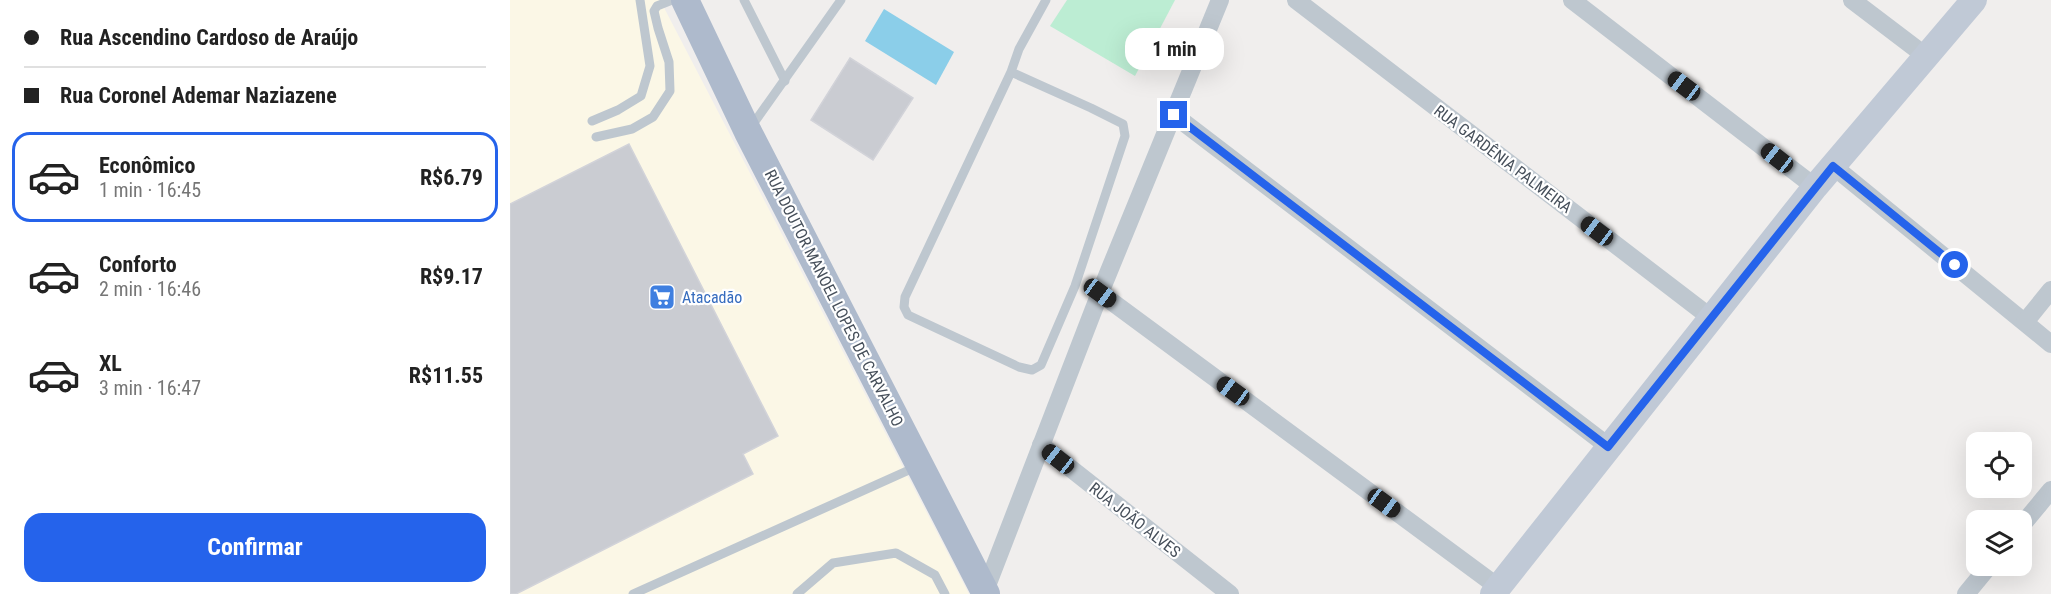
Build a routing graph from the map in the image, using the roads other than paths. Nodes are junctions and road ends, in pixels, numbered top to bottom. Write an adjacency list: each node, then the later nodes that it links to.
1 (640, 0): 16 (lane)
2 (672, 0): 18 (lane)
3 (686, 0): 17 (main road, RUA DOUTOR MANOEL LOPES DE CARVALHO)
4 (744, 0): 14 (lane)
5 (841, 0): 14 (lane)
6 (1046, 0): 13 (lane)
7 (1221, 0): 15 (street)
8 (1296, 0): 23 (street, RUA GARDÊNIA PALMEIRA)
9 (1572, 0): 20 (street)
10 (1852, 0): 12 (street)
11 (1974, 0): 12 (main road)
12 (1927, 57): 19 (main road)
13 (1011, 72): 13 (lane)
14 (785, 81): 17 (lane)
15 (1174, 115): 22 (street); 27 (street)
16 (592, 121)
17 (748, 132): 28 (main road, RUA DOUTOR MANOEL LOPES DE CARVALHO)
18 (596, 137)
19 (1833, 166): 20 (main road); 24 (street)
20 (1815, 187): 23 (main road)
21 (2051, 290): 24 (street)
22 (1100, 293): 26 (street); 32 (street)
23 (1710, 317): 27 (main road)
24 (2025, 322): 25 (street)
25 (2051, 345)
26 (1041, 445): 33 (street); 37 (street, RUA JOÃO ALVES)
27 (1608, 447): 32 (main road)
28 (919, 465): 33 (main road, RUA DOUTOR MANOEL LOPES DE CARVALHO); 34 (lane)
29 (2051, 490): 30 (street)
30 (2032, 513)
31 (1981, 576): 38 (street)
32 (1496, 591)
33 (986, 593)
34 (633, 594)
35 (797, 594): 36 (lane)
36 (945, 594)
37 (1230, 594)
38 (1966, 594)

